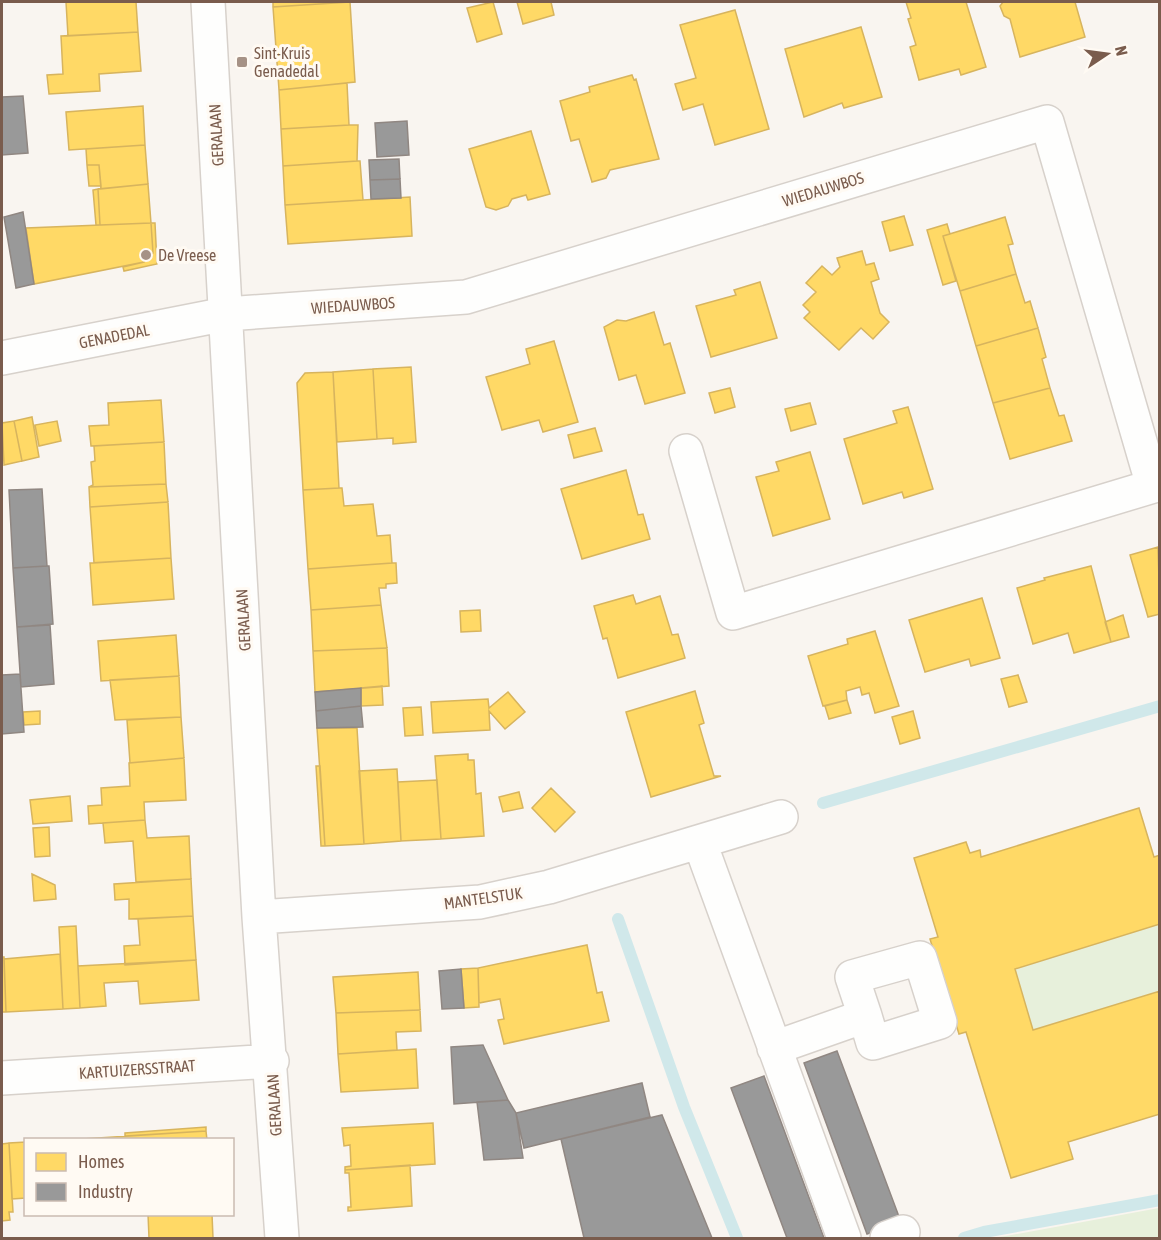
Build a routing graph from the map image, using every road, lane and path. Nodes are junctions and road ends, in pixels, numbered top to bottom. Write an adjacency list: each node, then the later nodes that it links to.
1 (208, 2): 2 (street, GERALAAN)
2 (226, 314): 3 (street, GENADEDAL); 5 (street, WIEDAUWBOS); 8 (street, GERALAAN)
3 (2, 358)
4 (686, 450): 5 (street, WIEDAUWBOS)
5 (1156, 485)
6 (781, 817): 7 (street, MANTELSTUK)
7 (700, 843): 8 (street, MANTELSTUK); 10 (street)
8 (259, 916): 11 (street, GERALAAN)
9 (865, 1016): 10 (street)
10 (774, 1048): 14 (street)
11 (272, 1061): 12 (street, KARTUIZERSSTRAAT); 13 (street, GERALAAN)
12 (2, 1078)
13 (282, 1239)
14 (844, 1239)

